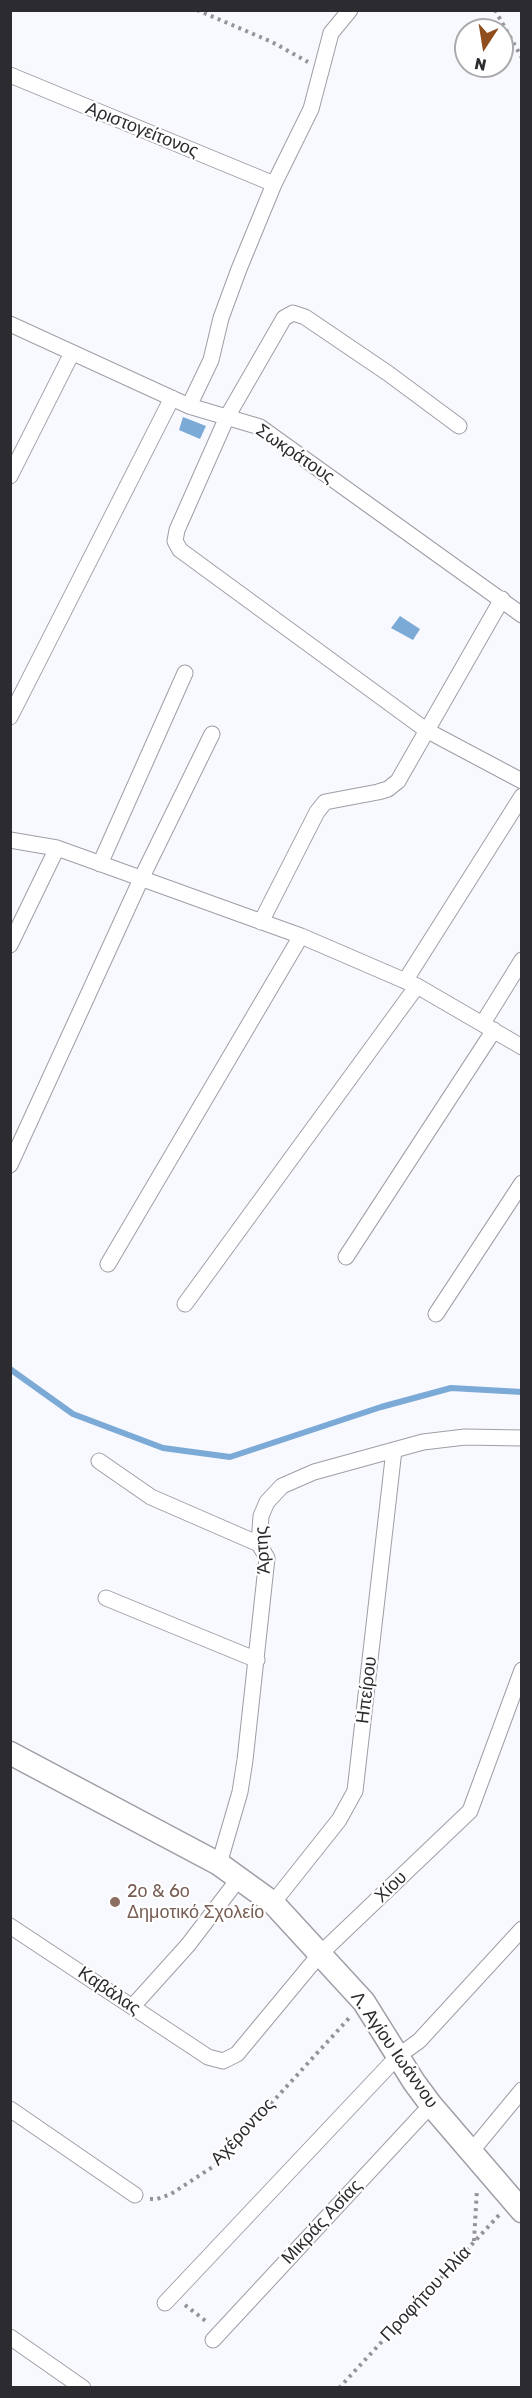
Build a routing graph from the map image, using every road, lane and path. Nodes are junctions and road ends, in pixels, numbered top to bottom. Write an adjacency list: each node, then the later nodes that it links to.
1 (197, 10): 5 (path)
2 (350, 10): 5 (street)
3 (495, 10): 4 (path)
4 (522, 58)
5 (321, 69): 7 (street)
6 (10, 75): 7 (street, Αριστογείτονος)
7 (274, 184): 11 (street)
8 (10, 324): 9 (street, Σωκράτους)
9 (72, 352): 10 (street, Σωκράτους); 14 (street)
10 (172, 398): 11 (street, Σωκράτους); 18 (street)
11 (189, 406): 12 (street, Σωκράτους)
12 (227, 417): 13 (street); 15 (street, Σωκράτους); 19 (street)
13 (459, 426)
14 (10, 476)
15 (502, 599): 16 (street, Σωκράτους); 19 (street)
16 (522, 615)
17 (184, 673): 25 (street)
18 (10, 717)
19 (426, 730): 21 (street); 27 (street)
20 (212, 734): 26 (street)
21 (522, 781)
22 (522, 796): 31 (street)
23 (10, 840): 24 (street)
24 (57, 848): 25 (street); 29 (street)
25 (100, 864): 26 (street)
26 (141, 879): 27 (street); 34 (street)
27 (261, 922): 28 (street)
28 (301, 936): 31 (street); 37 (street)
29 (10, 945)
30 (522, 960): 32 (street)
31 (411, 983): 32 (street); 38 (street)
32 (489, 1026): 33 (street); 36 (street)
33 (522, 1047)
34 (10, 1165)
35 (522, 1183): 39 (street)
36 (346, 1257)
37 (108, 1264)
38 (185, 1304)
39 (436, 1314)
40 (522, 1438): 41 (street, Άρτης)
41 (394, 1450): 43 (street, Άρτης); 50 (street, Ηπείρου)
42 (99, 1461): 43 (street)
43 (259, 1544): 45 (street, Άρτης)
44 (106, 1598): 45 (street)
45 (257, 1660): 48 (street, Άρτης)
46 (522, 1670): 53 (street, Χίου)
47 (10, 1753): 48 (street, Λ. Αγίου Ιωάννου)
48 (219, 1864): 49 (street, Λ. Αγίου Ιωάννου)
49 (240, 1877): 50 (street, Λ. Αγίου Ιωάννου); 55 (street)
50 (273, 1903): 53 (street, Λ. Αγίου Ιωάννου)
51 (10, 1926): 55 (street, Καβάλας)
52 (522, 1929): 56 (street)
53 (320, 1954): 54 (street, Λ. Αγίου Ιωάννου); 57 (street, Χίου)
54 (364, 2002): 56 (street, Λ. Αγίου Ιωάννου); 62 (path, Αχέροντος)
55 (133, 2007): 57 (street, Καβάλας)
56 (398, 2056): 59 (street, Λ. Αγίου Ιωάννου); 65 (street)
57 (208, 2057)
58 (522, 2090): 61 (street)
59 (431, 2105): 61 (street, Λ. Αγίου Ιωάννου); 66 (street, Μικράς Ασίας)
60 (10, 2109): 62 (street)
61 (475, 2158): 63 (street, Λ. Αγίου Ιωάννου); 64 (path)
62 (135, 2195)
63 (517, 2206): 64 (path, Προφήτου Ηλία)
64 (474, 2242): 69 (path, Προφήτου Ηλία)
65 (168, 2300): 66 (path)
66 (217, 2336)
67 (10, 2337): 68 (street)
68 (83, 2388)
69 (339, 2388)

